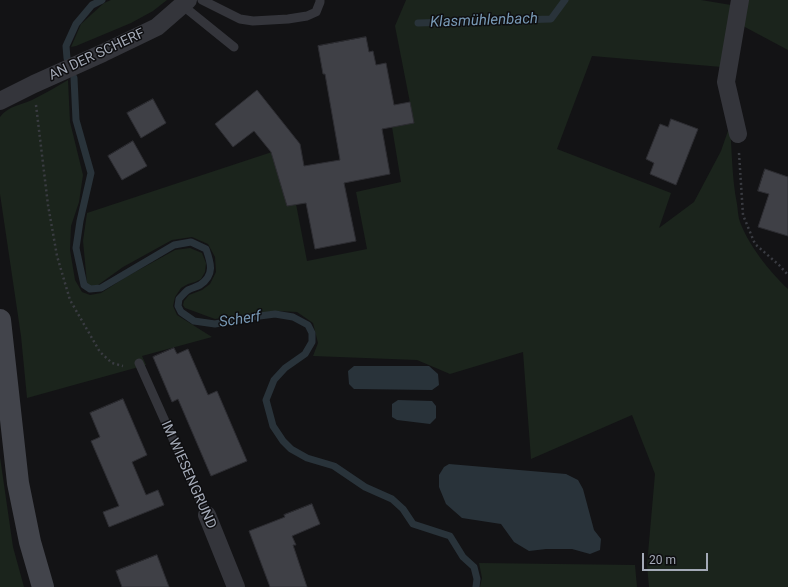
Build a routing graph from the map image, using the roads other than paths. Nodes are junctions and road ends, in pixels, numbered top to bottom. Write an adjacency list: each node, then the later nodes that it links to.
1 (202, 0): 2 (lane)
2 (320, 0)
3 (740, 0): 7 (street)
4 (185, 2): 5 (lane); 6 (street, AN DER SCHERF)
5 (234, 47)
6 (0, 101)
7 (738, 134)
8 (0, 320): 11 (main road)
9 (139, 363): 10 (lane, IM WIESENGRUND)
10 (206, 515): 12 (street, IM WIESENGRUND)
11 (43, 587)
12 (236, 587)

